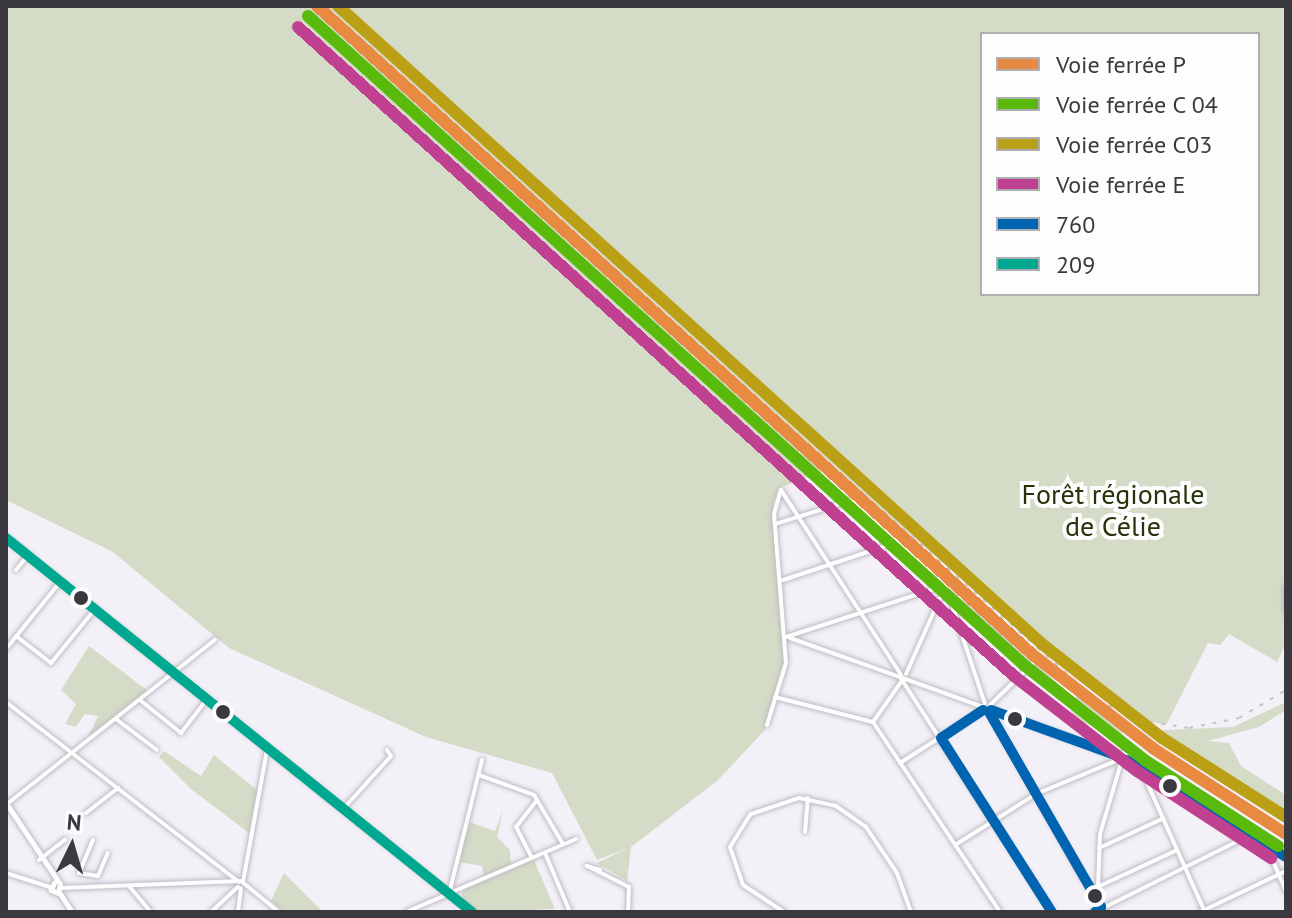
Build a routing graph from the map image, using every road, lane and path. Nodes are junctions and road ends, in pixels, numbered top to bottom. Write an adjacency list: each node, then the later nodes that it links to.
1 (800, 517): 2 (street); 2 (street); 4 (street); 6 (street)
2 (775, 524): 8 (street)
3 (6, 538): 5 (street)
4 (898, 542): 6 (street); 10 (street)
5 (28, 555): 7 (street); 9 (street)
6 (831, 564): 8 (street); 14 (street)
7 (16, 570)
8 (783, 580): 16 (street)
9 (60, 581): 12 (street); 15 (street)
10 (946, 585): 14 (street); 19 (street); 21 (street); 27 (street)
11 (1286, 587): 13 (street)
12 (95, 609): 15 (street); 20 (street)
13 (1286, 610)
14 (861, 612): 16 (street); 21 (street)
15 (16, 636): 18 (street)
16 (787, 637): 21 (street); 23 (street)
17 (215, 640): 20 (street)
18 (6, 649)
19 (1033, 663): 22 (street); 27 (street)
20 (173, 672): 24 (street); 25 (street)
21 (903, 678): 27 (street); 29 (street); 31 (street)
22 (1075, 696)
23 (775, 697): 29 (street); 30 (street)
24 (207, 699): 25 (street); 32 (street)
25 (140, 700): 28 (street)
26 (6, 702): 35 (street)
27 (987, 708): 31 (street); 37 (street); 43 (street)
28 (116, 719): 33 (street); 35 (street)
29 (873, 722): 39 (street)
30 (767, 725)
31 (941, 738): 39 (street); 50 (street)
32 (269, 749): 47 (street); 71 (street)
33 (157, 750)
34 (387, 750): 47 (street)
35 (72, 752): 42 (street); 46 (street)
36 (482, 760): 41 (street)
37 (1119, 760): 38 (street); 38 (street); 43 (street); 59 (street)
38 (1127, 760): 40 (street)
39 (900, 763): 57 (street)
40 (1141, 769): 49 (street); 52 (street)
41 (479, 775): 45 (street); 78 (street)
42 (118, 788): 48 (street); 71 (street)
43 (1036, 794): 50 (street); 76 (street)
44 (808, 798): 51 (street); 90 (street); 91 (street)
45 (537, 800): 56 (street); 64 (street)
46 (6, 808): 65 (street); 72 (street)
47 (344, 808): 78 (street)
48 (86, 813)
49 (1162, 819): 59 (street); 60 (street)
50 (994, 820): 57 (street); 93 (street)
51 (805, 832)
52 (1250, 835): 58 (street); 66 (street)
53 (576, 839): 56 (street)
54 (65, 840): 65 (street)
55 (93, 840): 61 (street)
56 (563, 844): 62 (street)
57 (955, 845): 92 (street)
58 (1266, 845): 63 (street); 70 (street)
59 (1098, 848): 74 (street)
60 (1176, 850): 66 (street); 74 (street)
61 (108, 853)
62 (545, 853): 64 (street); 88 (street)
63 (1286, 857)
64 (532, 858): 78 (street)
65 (39, 860): 72 (street)
66 (1184, 867): 79 (street); 80 (street)
67 (600, 870): 89 (street)
68 (1286, 871): 70 (street)
69 (6, 873): 72 (street)
70 (1278, 875): 77 (street); 80 (street)
71 (240, 884): 73 (street); 83 (street); 84 (street); 85 (street)
72 (52, 885): 75 (street)
73 (129, 886): 75 (street); 82 (street)
74 (1098, 887): 76 (street)
75 (60, 890): 81 (street)
76 (1091, 890): 79 (street)
77 (1286, 891)
78 (449, 893): 86 (street); 87 (street)
79 (1102, 910): 94 (street)
80 (1203, 911)
81 (72, 912)
82 (151, 912)
83 (211, 912)
84 (238, 912)
85 (279, 912)
86 (407, 912)
87 (472, 912)
88 (570, 912)
89 (628, 912)
90 (784, 912)
91 (911, 912)
92 (1000, 912)
93 (1052, 912)
94 (1095, 912)

